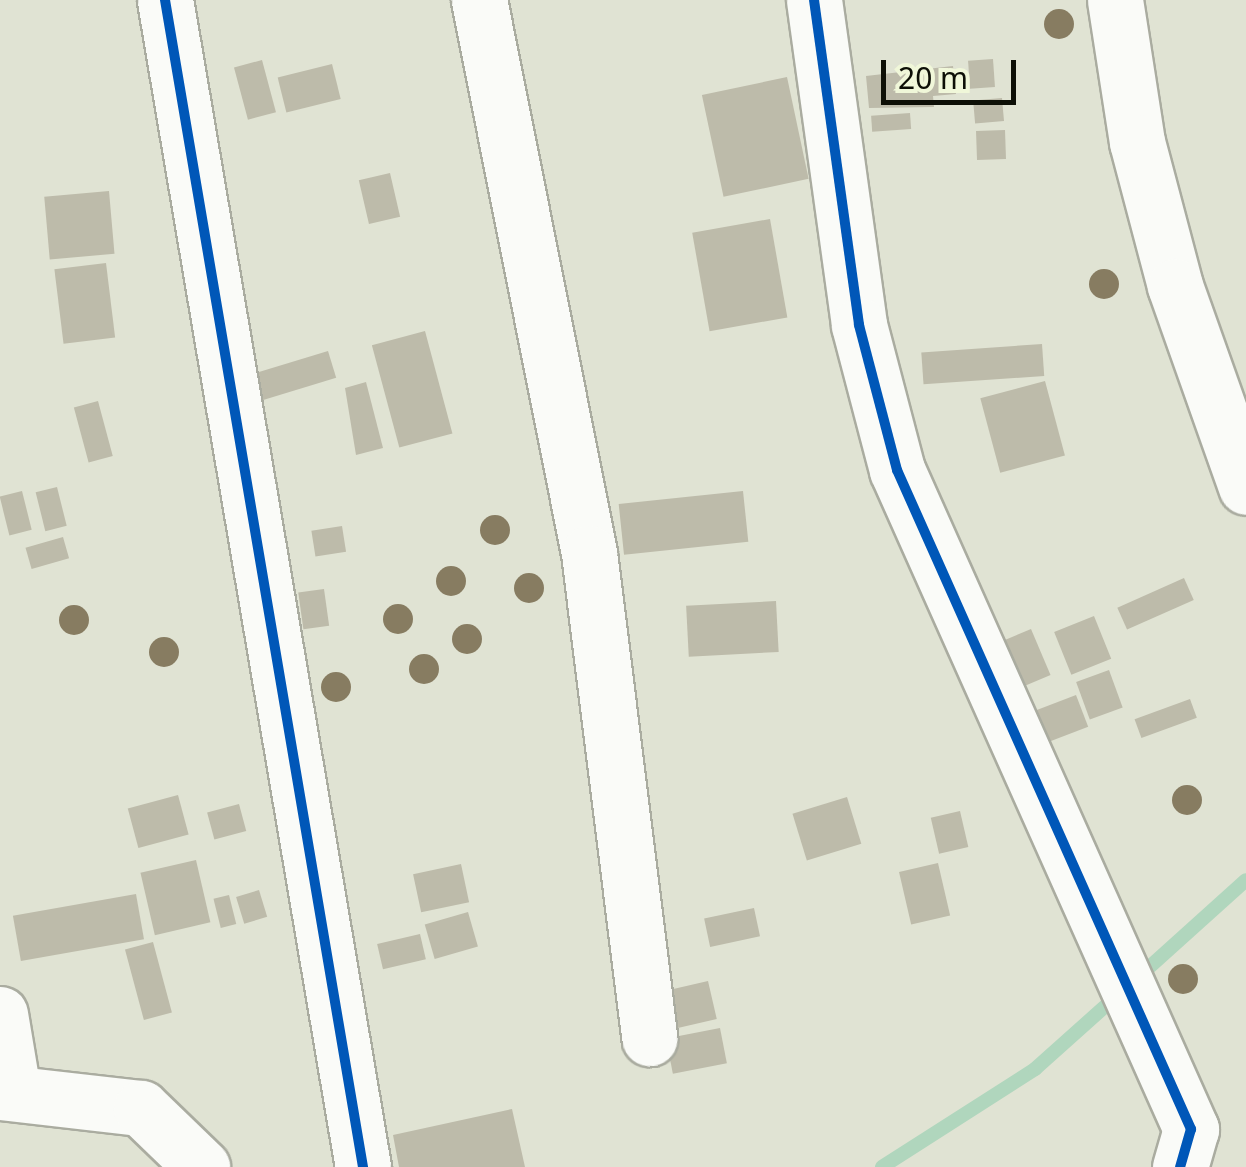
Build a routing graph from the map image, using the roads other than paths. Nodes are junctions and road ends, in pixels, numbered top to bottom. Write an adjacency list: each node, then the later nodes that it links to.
1 (165, 0): 11 (street)
2 (479, 0): 7 (street)
3 (814, 0): 9 (street)
4 (1115, 0): 5 (street)
5 (1246, 487)
6 (0, 1014): 8 (street)
7 (648, 1038)
8 (7, 1092): 10 (street)
9 (1194, 1154)
10 (202, 1167)
11 (363, 1167)

